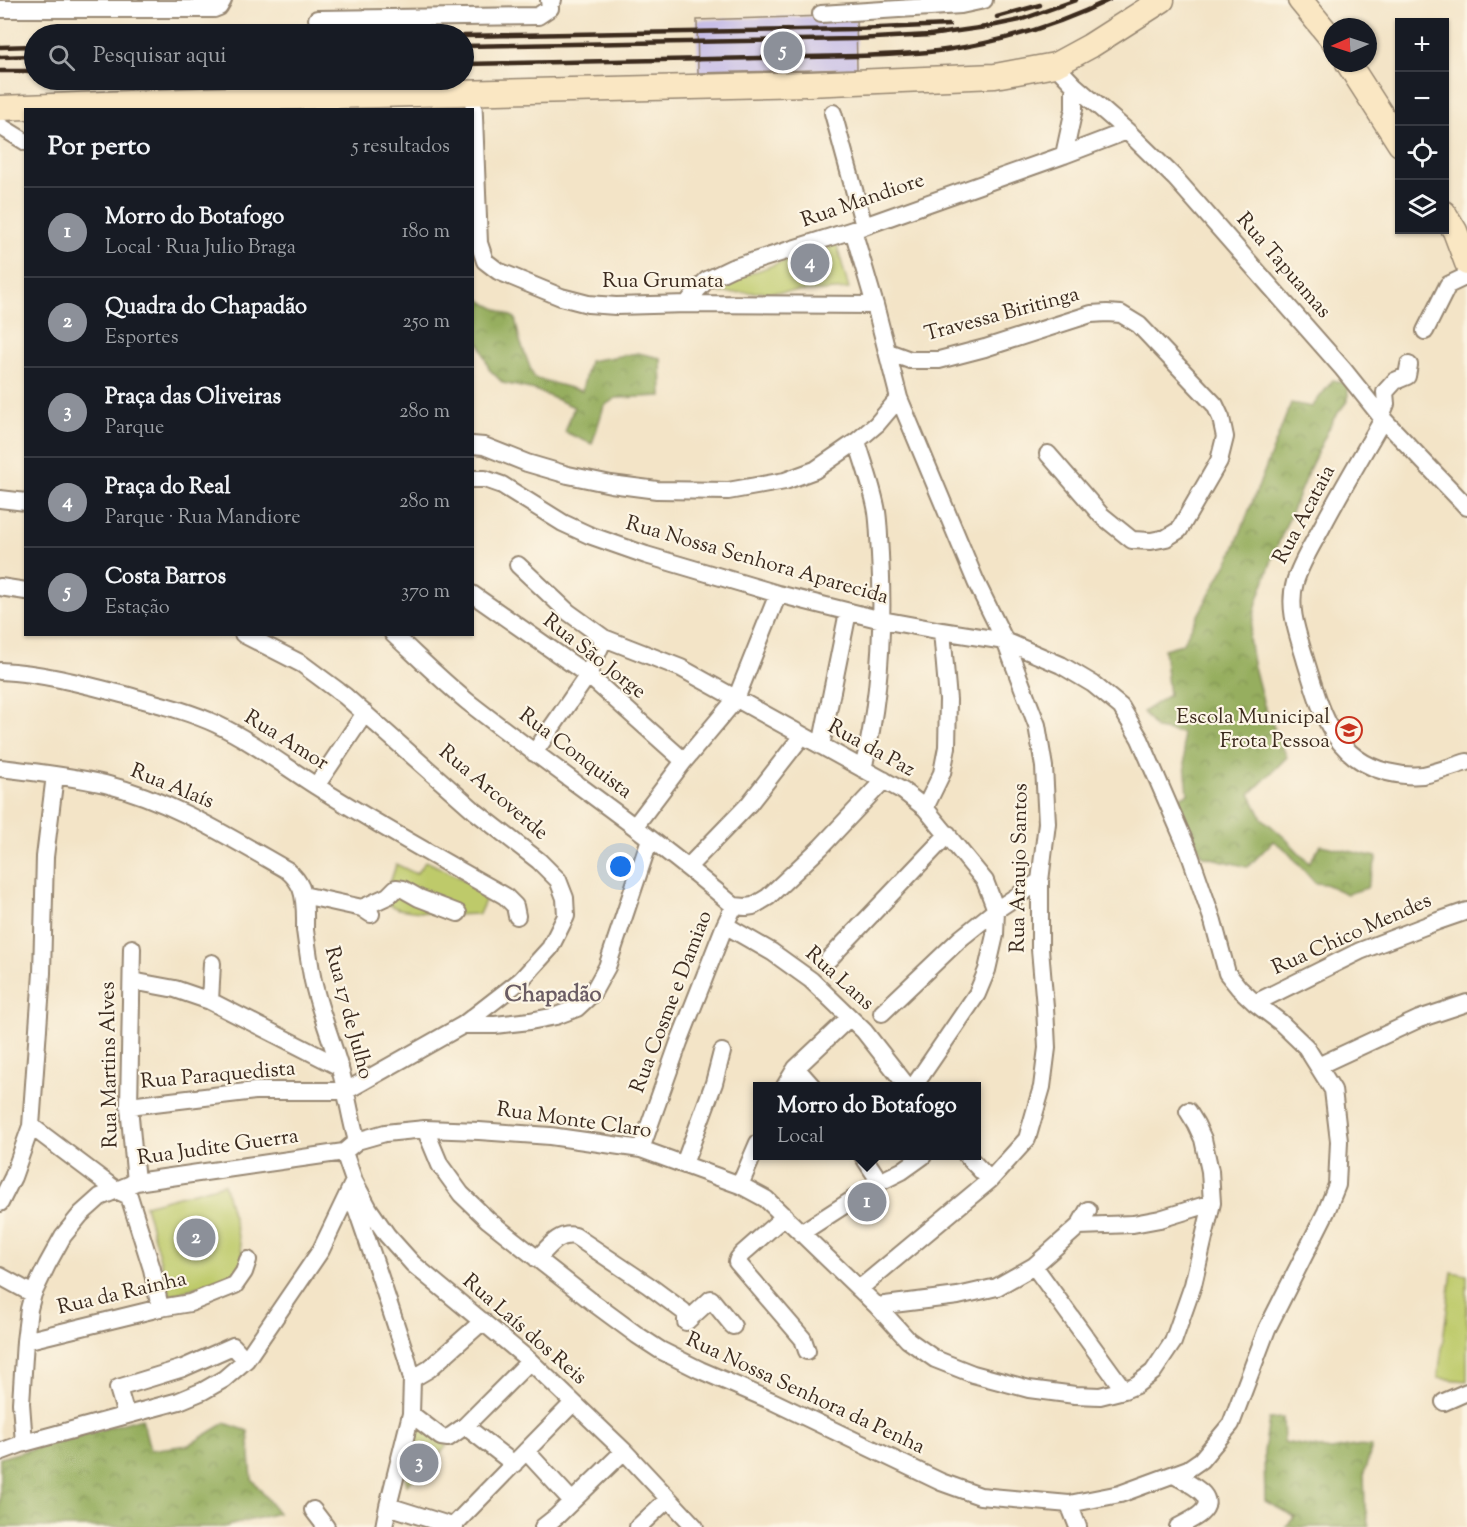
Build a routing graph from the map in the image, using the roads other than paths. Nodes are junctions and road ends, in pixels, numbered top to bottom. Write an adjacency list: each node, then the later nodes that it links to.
1 (553, 0): 8 (street)
2 (984, 0): 7 (street)
3 (1162, 0): 10 (main road)
4 (1300, 0): 9 (main road)
5 (221, 4): 6 (street)
6 (0, 9)
7 (821, 14)
8 (317, 19)
9 (1323, 28)
10 (1055, 65): 12 (street, Rua Tapuamas); 13 (main road)
11 (1354, 72): 20 (main road)
12 (1074, 85): 19 (street, Rua Tapuamas); 22 (street)
13 (473, 92): 14 (main road); 15 (street, Rua Grumata)
14 (0, 108)
15 (474, 108)
16 (833, 113): 24 (street, Rua Araujo Santos)
17 (474, 117): 27 (street, Rua Grumata)
18 (0, 126): 21 (street)
19 (1127, 130): 22 (street, Rua Mandiore); 33 (street, Rua Tapuamas)
20 (1395, 136)
21 (24, 141)
22 (1064, 155): 24 (street, Rua Mandiore)
23 (1449, 221): 25 (main road)
24 (858, 228): 27 (street, Rua Mandiore); 28 (street, Rua Araujo Santos)
25 (1467, 263)
26 (1467, 276): 29 (street)
27 (687, 304): 28 (street, Rua Grumata)
28 (875, 305): 30 (street, Rua Araujo Santos)
29 (1425, 331)
30 (888, 352): 32 (street, Rua Araujo Santos); 36 (street, Travessa Biritinga)
31 (1404, 374): 33 (street, Rua Acataia)
32 (899, 398): 34 (street); 52 (street, Rua Araujo Santos)
33 (1382, 417): 40 (street, Rua Tapuamas); 61 (street, Rua Acataia)
34 (857, 441): 35 (street); 47 (street)
35 (474, 445)
36 (1048, 454)
37 (474, 479): 44 (street, Rua Nossa Senhora Aparecida)
38 (0, 499): 39 (street)
39 (24, 502)
40 (1467, 507)
41 (518, 565): 51 (street, Rua da Paz)
42 (0, 587): 43 (street)
43 (24, 591)
44 (778, 594): 46 (street, Rua Nossa Senhora Aparecida); 55 (street)
45 (474, 595): 54 (street, Rua São Jorge)
46 (848, 612): 47 (street, Rua Nossa Senhora Aparecida); 58 (street)
47 (882, 620): 48 (street, Rua Nossa Senhora Aparecida); 63 (street)
48 (942, 631): 52 (street, Rua Nossa Senhora Aparecida); 67 (street)
49 (247, 636): 56 (street, Rua Arcoverde)
50 (395, 636): 59 (street, Rua Conquista)
51 (604, 638): 54 (street); 55 (street, Rua da Paz)
52 (1005, 641): 72 (street, Rua Araujo Santos); 85 (street, Rua Nossa Senhora Aparecida)
53 (0, 670): 66 (street, Rua Amor)
54 (588, 675): 59 (street); 60 (street, Rua São Jorge)
55 (736, 699): 57 (street, Rua da Paz); 60 (street)
56 (365, 713): 66 (street); 89 (street, Rua Arcoverde)
57 (802, 736): 58 (street, Rua da Paz); 71 (street)
58 (821, 746): 63 (street, Rua da Paz)
59 (534, 753): 68 (street, Rua Conquista)
60 (684, 760): 68 (street)
61 (1467, 762)
62 (0, 768): 64 (street, Rua Alaís)
63 (863, 769): 65 (street, Rua da Paz)
64 (55, 775): 73 (street, Rua Alaís); 101 (street)
65 (884, 780): 67 (street, Rua da Paz); 74 (street)
66 (316, 786): 78 (street, Rua Amor)
67 (925, 808): 69 (street, Rua da Paz)
68 (635, 826): 70 (street, Rua Conquista)
69 (948, 834): 75 (street, Rua da Paz); 81 (street)
70 (650, 839): 71 (street, Rua Conquista); 89 (street)
71 (688, 867): 74 (street, Rua Conquista)
72 (1040, 881): 75 (street); 111 (street, Rua Araujo Santos)
73 (303, 895): 77 (street); 92 (street, Rua 17 de Julho)
74 (734, 906): 79 (street, Rua Cosme e Damiao)
75 (996, 910): 87 (street); 97 (street, Rua da Paz)
76 (1467, 911): 85 (street, Rua Chico Mendes)
77 (458, 913)
78 (517, 916)
79 (725, 925): 88 (street, Rua Lans); 104 (street, Rua Cosme e Damiao)
80 (132, 948): 83 (street, Rua Martins Alves)
81 (829, 959)
82 (212, 963): 84 (street)
83 (132, 981): 84 (street); 99 (street, Rua Martins Alves)
84 (210, 1001): 92 (street)
85 (1255, 1003): 91 (street, Rua Nossa Senhora Aparecida)
86 (1467, 1003): 91 (street)
87 (882, 1012)
88 (849, 1018): 93 (street); 96 (street, Rua Lans)
89 (463, 1024): 98 (street, Rua Arcoverde)
90 (722, 1052): 110 (street)
91 (1318, 1066): 144 (street, Rua Nossa Senhora Aparecida)
92 (340, 1067): 98 (street, Rua 17 de Julho)
93 (796, 1068): 94 (street); 95 (street)
94 (787, 1082)
95 (808, 1082)
96 (904, 1082)
97 (917, 1082)
98 (346, 1091): 99 (street, Rua Paraquedista); 103 (street, Rua 17 de Julho)
99 (129, 1106): 112 (street, Rua Martins Alves)
100 (1188, 1111): 118 (street, Rua Monte Claro)
101 (31, 1126): 116 (street); 117 (street)
102 (425, 1130): 103 (street, Rua Monte Claro); 104 (street, Rua Monte Claro); 123 (street, Rua Nossa Senhora da Penha)
103 (357, 1141): 105 (street)
104 (641, 1149): 110 (street, Rua Monte Claro)
105 (344, 1152): 112 (street, Rua Judite Guerra); 115 (street, Rua Laís dos Reis)
106 (753, 1155): 114 (street)
107 (865, 1160): 113 (street)
108 (917, 1160): 113 (street)
109 (972, 1160): 111 (street)
110 (684, 1164): 114 (street, Rua Monte Claro)
111 (990, 1180): 127 (street, Rua Araujo Santos)
112 (136, 1182): 116 (street, Rua Judite Guerra)
113 (880, 1182): 122 (street)
114 (740, 1185): 120 (street, Rua Monte Claro)
115 (352, 1186): 131 (street, Rua Laís dos Reis); 135 (street); 137 (street)
116 (116, 1190): 128 (street, Rua Judite Guerra); 130 (street)
117 (0, 1203)
118 (1212, 1203): 121 (street); 138 (street, Rua Monte Claro)
119 (1088, 1210): 121 (street)
120 (785, 1216): 122 (street, Rua Monte Claro); 134 (street)
121 (1079, 1226): 125 (street)
122 (801, 1233): 127 (street, Rua Monte Claro)
123 (537, 1259): 132 (street); 154 (street, Rua Nossa Senhora da Penha)
124 (248, 1260): 130 (street, Rua da Rainha)
125 (1034, 1266): 129 (street); 138 (street)
126 (0, 1276): 128 (street)
127 (859, 1289): 129 (street, Rua Monte Claro)
128 (33, 1294): 133 (street, Rua Judite Guerra)
129 (877, 1306): 138 (street, Rua Monte Claro)
130 (160, 1308): 133 (street, Rua da Rainha)
131 (483, 1321): 136 (street, Rua Laís dos Reis); 137 (street)
132 (734, 1326)
133 (25, 1341): 146 (street, Rua Judite Guerra)
134 (807, 1351)
135 (246, 1360): 143 (street); 143 (street)
136 (530, 1361): 141 (street, Rua Laís dos Reis); 145 (street)
137 (412, 1379): 142 (street)
138 (1124, 1390)
139 (1467, 1392): 140 (street)
140 (1444, 1402)
141 (573, 1403): 147 (street); 148 (street, Rua Laís dos Reis)
142 (411, 1414): 145 (street); 155 (street)
143 (126, 1415): 146 (street)
144 (1231, 1424): 151 (street, Rua Nossa Senhora da Penha)
145 (465, 1426): 150 (street)
146 (24, 1443): 149 (street)
147 (526, 1451): 150 (street); 153 (street)
148 (624, 1451): 152 (street, Rua Laís dos Reis); 153 (street)
149 (0, 1452)
150 (514, 1464): 158 (street)
151 (1174, 1475): 154 (street, Rua Nossa Senhora da Penha); 165 (street)
152 (668, 1499): 162 (street); 163 (street, Rua Laís dos Reis)
153 (572, 1501): 157 (street)
154 (1069, 1504): 164 (street)
155 (388, 1506): 158 (street); 160 (street)
156 (313, 1510): 159 (street)
157 (562, 1521): 161 (street)
158 (454, 1526)
159 (326, 1527)
160 (384, 1527)
161 (543, 1527)
162 (639, 1527)
163 (695, 1527)
164 (1078, 1527)
165 (1178, 1527)

